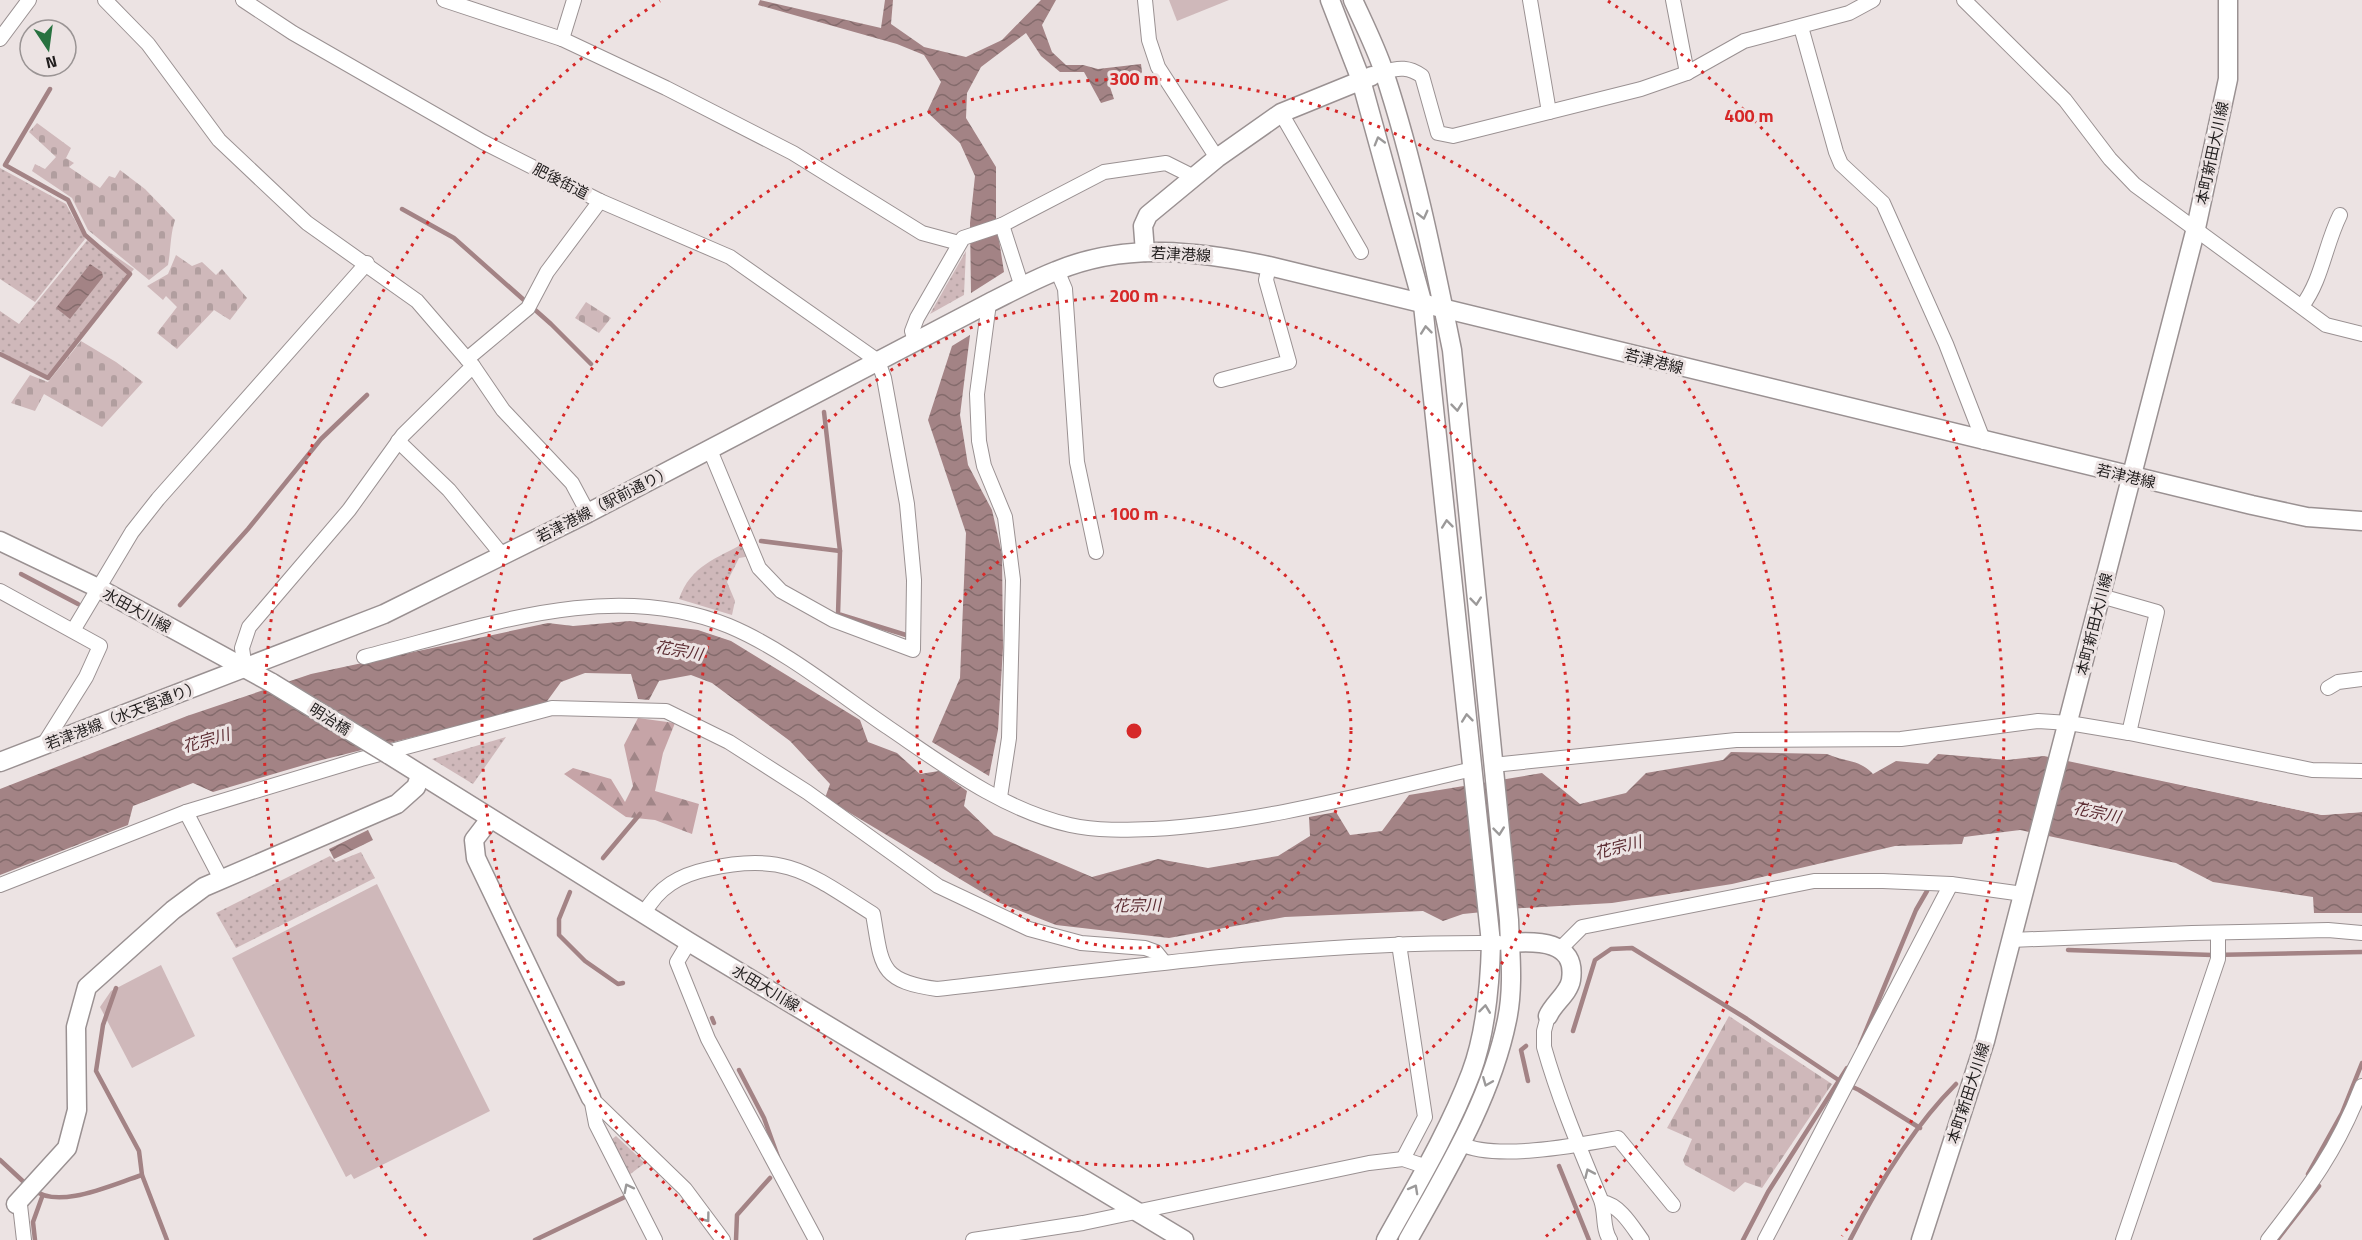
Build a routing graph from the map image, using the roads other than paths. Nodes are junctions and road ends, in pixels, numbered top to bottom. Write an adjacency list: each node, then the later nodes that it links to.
1 (29, 0): 15 (street)
2 (105, 0): 31 (street)
3 (243, 0): 24 (street, 肥後街道)
4 (444, 0): 16 (street)
5 (574, 0): 16 (street)
6 (1145, 0): 22 (street)
7 (1330, 0): 19 (main road)
8 (1353, 0): 17 (main road)
9 (1530, 0): 20 (street)
10 (1673, 0): 18 (street)
11 (1874, 0): 14 (street)
12 (1964, 0): 27 (street)
13 (2228, 0): 27 (main road, 本町新田大川線)
14 (1802, 27): 18 (street); 46 (street)
15 (0, 39)
16 (562, 39): 28 (street)
17 (1384, 72): 19 (main road); 20 (street); 38 (main road, one-way to 38)
18 (1687, 73): 20 (street)
19 (1361, 80): 21 (main road); 35 (main road, one-way to 19)
20 (1550, 112)
21 (1281, 113): 22 (main road); 30 (street)
22 (1217, 158): 23 (main road)
23 (1194, 177): 26 (street); 29 (main road)
24 (600, 201): 42 (street, 肥後街道); 43 (street)
25 (2340, 215): 37 (street)
26 (1002, 225): 28 (street); 34 (street)
27 (2196, 228): 37 (street); 48 (main road, 本町新田大川線)
28 (961, 241): 41 (street)
29 (1145, 252): 32 (main road, 若津港線); 33 (main road, 若津港線)
30 (1361, 252)
31 (367, 263): 43 (street); 54 (street)
32 (1269, 266): 35 (main road, 若津港線); 44 (street)
33 (1057, 270): 34 (main road, 若津港線); 52 (street)
34 (1023, 287): 36 (main road, 若津港線)
35 (1423, 305): 38 (main road, 若津港線); 70 (main road, one-way to 35)
36 (984, 306): 39 (main road, 若津港線); 72 (street)
37 (2302, 306): 40 (street)
38 (1443, 309): 46 (main road, 若津港線); 68 (main road, one-way to 68)
39 (954, 321): 41 (main road, 若津港線（駅前通り）)
40 (2362, 334)
41 (915, 341): 42 (main road, 若津港線（駅前通り）)
42 (878, 361): 47 (main road, 若津港線（駅前通り）); 47 (street)
43 (470, 362): 45 (street); 49 (street)
44 (1221, 380)
45 (398, 441): 53 (street); 59 (street)
46 (1984, 442): 48 (main road, 若津港線)
47 (710, 450): 49 (main road, 若津港線（駅前通り）)
48 (2131, 477): 50 (main road, 若津港線); 56 (main road, 本町新田大川線)
49 (588, 513): 53 (main road, 若津港線（駅前通り）)
50 (2362, 521)
51 (0, 541): 54 (main road, 水田大川線)
52 (1096, 552)
53 (503, 556): 59 (main road, 若津港線（駅前通り）)
54 (98, 588): 57 (street); 59 (main road, 水田大川線)
55 (0, 591): 57 (street)
56 (2100, 596): 63 (main road, 本町新田大川線); 64 (street)
57 (74, 629): 65 (street)
58 (364, 657): 72 (street)
59 (246, 669): 61 (main road, 水田大川線); 65 (main road, 若津港線（水天宮通り）)
60 (2362, 679): 62 (street)
61 (272, 683): 66 (main road, 明治橋, bridge)
62 (2328, 688)
63 (2069, 723): 64 (street); 68 (street); 78 (main road, 本町新田大川線)
64 (2129, 733): 69 (street)
65 (44, 744): 67 (main road, 若津港線（水天宮通り）)
66 (388, 754): 71 (main road, 水田大川線)
67 (0, 762)
68 (1493, 769): 85 (main road, one-way to 85)
69 (2362, 771)
70 (1473, 773): 72 (street); 84 (main road)
71 (420, 776): 74 (main road, 水田大川線); 75 (main road)
72 (1000, 797)
73 (186, 812): 75 (street); 77 (street); 88 (street)
74 (490, 819): 79 (main road, 水田大川線); 91 (main road)
75 (221, 879): 97 (main road)
76 (1951, 884): 78 (street); 87 (street); 111 (street)
77 (0, 885)
78 (2023, 894): 82 (main road, 本町新田大川線)
79 (644, 914): 83 (main road, 水田大川線); 88 (street)
80 (2362, 933): 81 (street)
81 (2218, 934): 82 (street); 113 (street)
82 (2011, 940): 112 (main road, 本町新田大川線)
83 (689, 942): 99 (main road, 水田大川線); 104 (street)
84 (1491, 943): 85 (street); 86 (street); 95 (main road, one-way to 84)
85 (1509, 943): 87 (main road); 92 (main road, one-way to 92)
86 (1399, 944): 88 (street); 94 (street)
87 (1560, 949): 89 (main road)
88 (1164, 962)
89 (1548, 1016): 93 (street)
90 (2362, 1086): 114 (street)
91 (591, 1098): 102 (street, one-way to 91); 103 (street, one-way to 103)
92 (1461, 1144): 93 (street); 109 (main road)
93 (1577, 1146): 96 (street, one-way to 93); 98 (street)
94 (1403, 1159): 95 (street); 99 (street)
95 (1426, 1167): 108 (main road, one-way to 95)
96 (1602, 1202): 100 (street); 110 (street)
97 (12, 1204): 101 (street)
98 (1673, 1205)
99 (1141, 1215): 105 (street); 106 (main road, 水田大川線); 107 (main road, 水田大川線)
100 (1606, 1238)
101 (24, 1240)
102 (655, 1240)
103 (723, 1240)
104 (816, 1240)
105 (973, 1240)
106 (1184, 1240)
107 (1193, 1240)
108 (1386, 1240)
109 (1408, 1240)
110 (1642, 1240)
111 (1765, 1240)
112 (1921, 1240)
113 (2123, 1240)
114 (2268, 1240)

